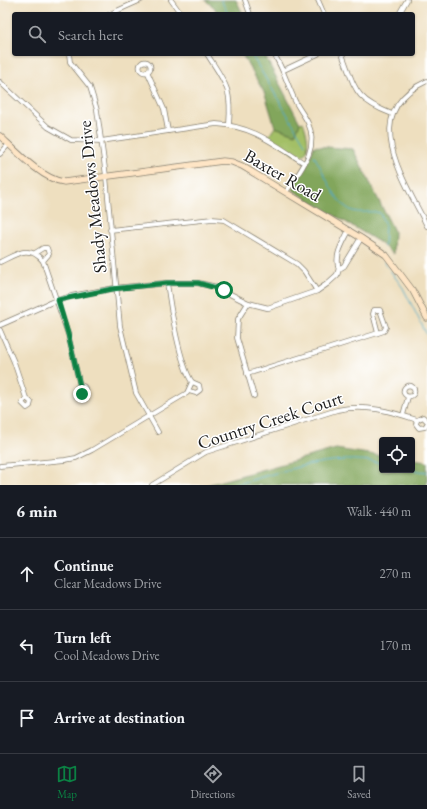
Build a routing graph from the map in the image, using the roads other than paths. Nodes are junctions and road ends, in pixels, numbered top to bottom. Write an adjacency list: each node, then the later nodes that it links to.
1 (141, 0): 6 (street)
2 (171, 0): 7 (street)
3 (245, 0): 8 (street)
4 (318, 0): 9 (street)
5 (407, 0): 10 (street)
6 (114, 12)
7 (180, 12)
8 (249, 12)
9 (323, 12)
10 (400, 12)
11 (69, 56): 24 (street, Shady Meadows Drive)
12 (208, 56): 21 (street)
13 (275, 56): 16 (street)
14 (314, 56): 16 (street)
15 (343, 56): 20 (street)
16 (284, 70): 27 (street)
17 (147, 71): 22 (street)
18 (427, 81): 20 (street)
19 (0, 82): 24 (street)
20 (392, 114): 30 (street)
21 (228, 125): 22 (street); 27 (street)
22 (168, 131): 24 (street)
23 (0, 136): 25 (main road, Baxter Road)
24 (100, 141): 28 (street, Shady Meadows Drive)
25 (9, 144): 26 (street); 28 (main road, Baxter Road)
26 (0, 154)
27 (304, 163): 29 (street)
28 (106, 176): 29 (main road, Baxter Road); 31 (street, Shady Meadows Drive)
29 (286, 192): 32 (main road, Baxter Road)
30 (427, 226)
31 (110, 230): 39 (street, Shady Meadows Drive); 40 (street)
32 (349, 230): 33 (main road, Baxter Road); 37 (street)
33 (361, 238): 37 (street); 43 (main road, Baxter Road)
34 (35, 253): 35 (street); 35 (street); 36 (street)
35 (43, 261): 41 (street)
36 (0, 262)
37 (339, 269): 40 (street)
38 (167, 283): 39 (street); 42 (street); 53 (street)
39 (116, 288): 41 (street); 53 (street, Shady Meadows Drive)
40 (317, 290): 42 (street)
41 (58, 300): 44 (street); 48 (street)
42 (248, 303): 47 (street)
43 (427, 318)
44 (0, 324)
45 (0, 330): 51 (street)
46 (378, 333): 46 (street); 47 (street)
47 (247, 374): 49 (street)
48 (80, 386)
49 (254, 396)
50 (408, 396): 52 (street)
51 (26, 398)
52 (402, 415): 54 (street, Country Creek Court); 59 (street, Country Creek Court)
53 (149, 416): 57 (street, Shady Meadows Drive); 58 (street)
54 (417, 420): 55 (street, Country Creek Court); 56 (street, Country Creek Court)
55 (427, 421)
56 (427, 424)
57 (158, 432)
58 (0, 466)
59 (152, 485)

